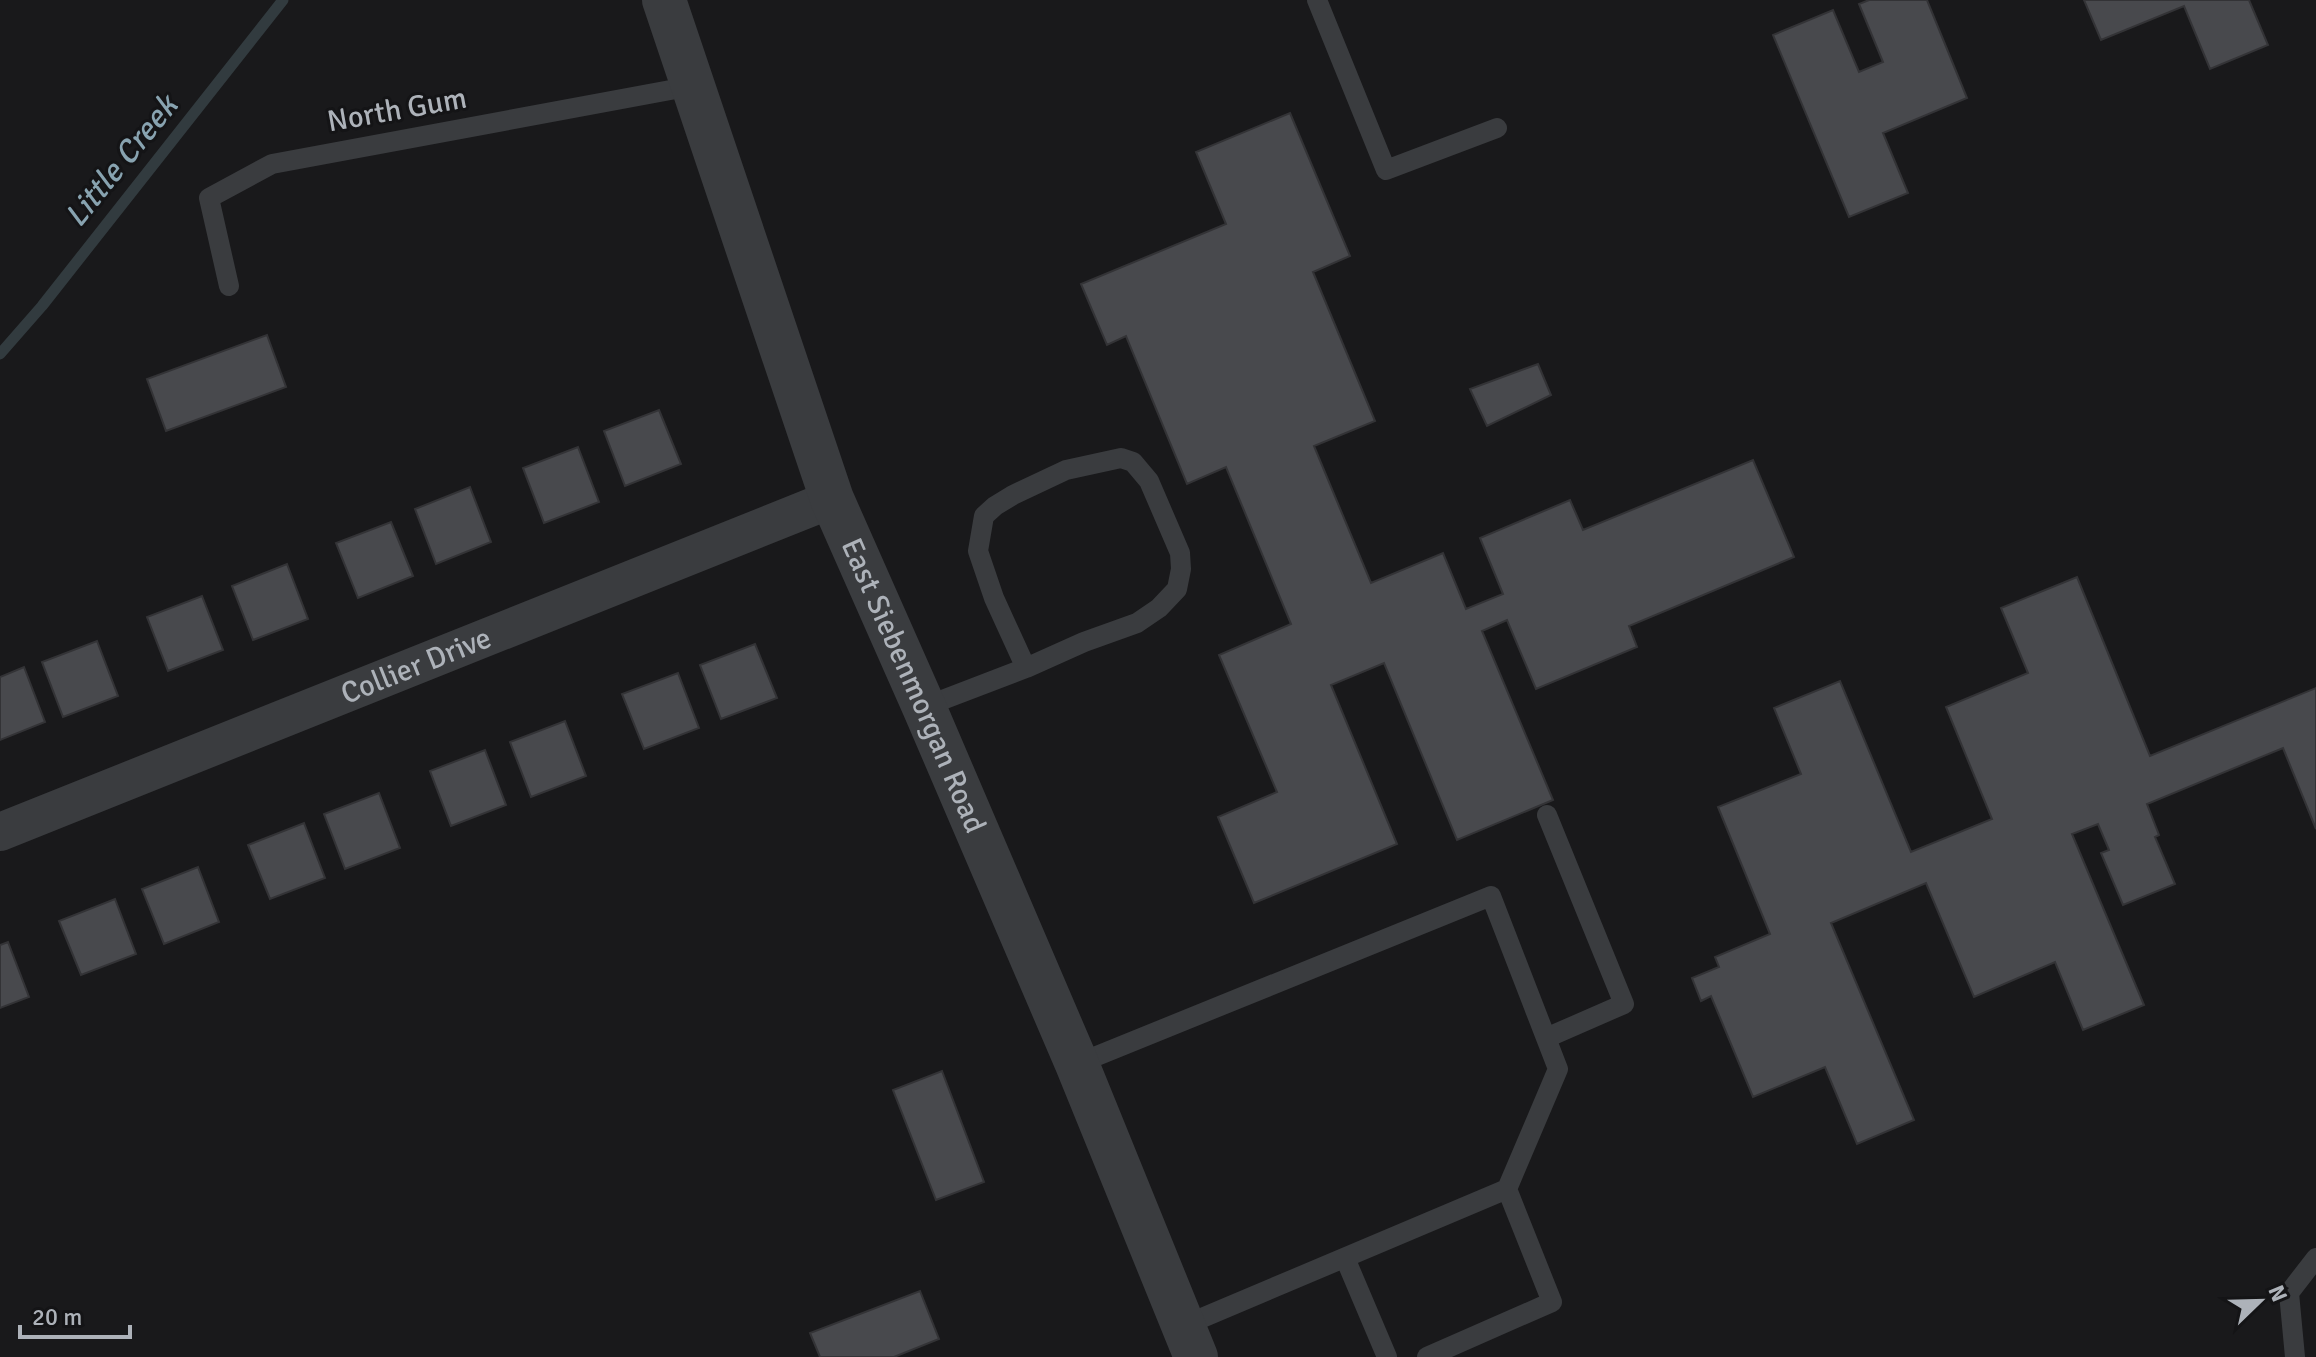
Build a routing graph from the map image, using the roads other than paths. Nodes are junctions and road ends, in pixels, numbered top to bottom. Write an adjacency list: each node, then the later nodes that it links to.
1 (1317, 0): 4 (lane)
2 (668, 2): 3 (street, East Siebenmorgan Road)
3 (692, 86): 5 (lane, North Gum); 6 (street, East Siebenmorgan Road)
4 (1497, 128)
5 (229, 286)
6 (832, 499): 8 (street, East Siebenmorgan Road); 10 (street, Collier Drive)
7 (1026, 668): 7 (lane); 8 (lane)
8 (924, 707): 12 (street, East Siebenmorgan Road)
9 (1547, 815): 11 (lane)
10 (0, 832)
11 (1546, 1038): 12 (lane); 13 (lane)
12 (1077, 1064): 16 (street, East Siebenmorgan Road)
13 (1507, 1189): 14 (lane); 18 (lane)
14 (1345, 1258): 16 (lane); 17 (lane)
15 (2316, 1258): 19 (lane)
16 (1189, 1342)
17 (1387, 1357)
18 (1427, 1357)
19 (2295, 1357)

